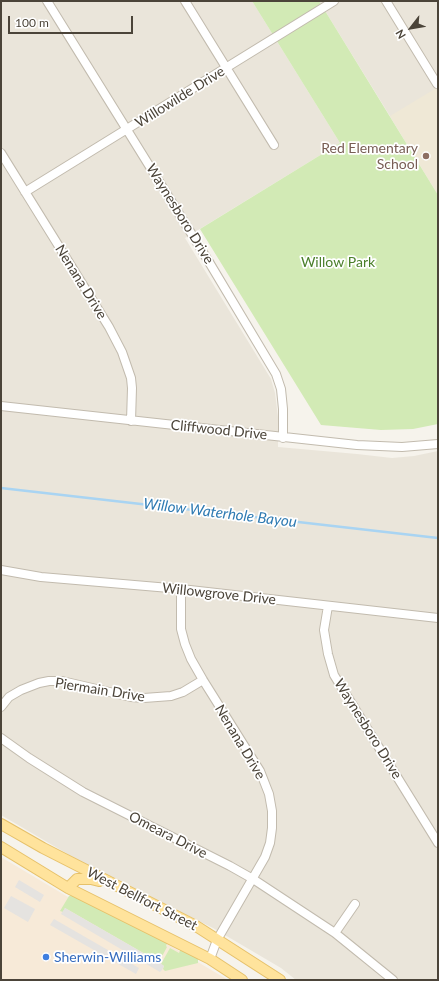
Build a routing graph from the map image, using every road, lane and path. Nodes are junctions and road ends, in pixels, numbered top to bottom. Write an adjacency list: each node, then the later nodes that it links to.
1 (47, 1): 7 (street, Waynesboro Drive)
2 (185, 1): 5 (street)
3 (334, 1): 5 (street, Willowilde Drive)
4 (386, 1): 6 (street)
5 (226, 68): 7 (street, Willowilde Drive); 8 (street)
6 (437, 84)
7 (127, 129): 10 (street, Willowilde Drive); 13 (street, Waynesboro Drive)
8 (274, 145)
9 (1, 153): 10 (street, Nenana Drive)
10 (25, 192): 12 (street, Nenana Drive)
11 (1, 406): 12 (street, Cliffwood Drive)
12 (131, 421): 13 (street, Cliffwood Drive)
13 (283, 438): 14 (street, Cliffwood Drive)
14 (438, 444)
15 (1, 570): 16 (street, Willowgrove Drive)
16 (181, 589): 17 (street, Willowgrove Drive); 19 (street, Nenana Drive)
17 (328, 606): 18 (street, Willowgrove Drive); 23 (street, Waynesboro Drive)
18 (438, 618)
19 (203, 680): 20 (street, Piermain Drive); 25 (street, Nenana Drive)
20 (1, 706)
21 (1, 738): 25 (street, Omeara Drive)
22 (1, 824): 26 (main road, West Bellfort Street)
23 (438, 843)
24 (1, 847): 27 (main road, West Bellfort Street)
25 (253, 879): 29 (street, Omeara Drive); 30 (street, Nenana Drive)
26 (114, 885): 27 (main road); 30 (main road, West Bellfort Street)
27 (68, 888): 31 (main road, West Bellfort Street)
28 (355, 904): 29 (street)
29 (335, 933): 34 (street, Omeara Drive)
30 (217, 940): 31 (street, Nenana Drive); 33 (main road, West Bellfort Street)
31 (210, 959): 32 (main road, West Bellfort Street)
32 (242, 980)
33 (280, 980)
34 (393, 980)

